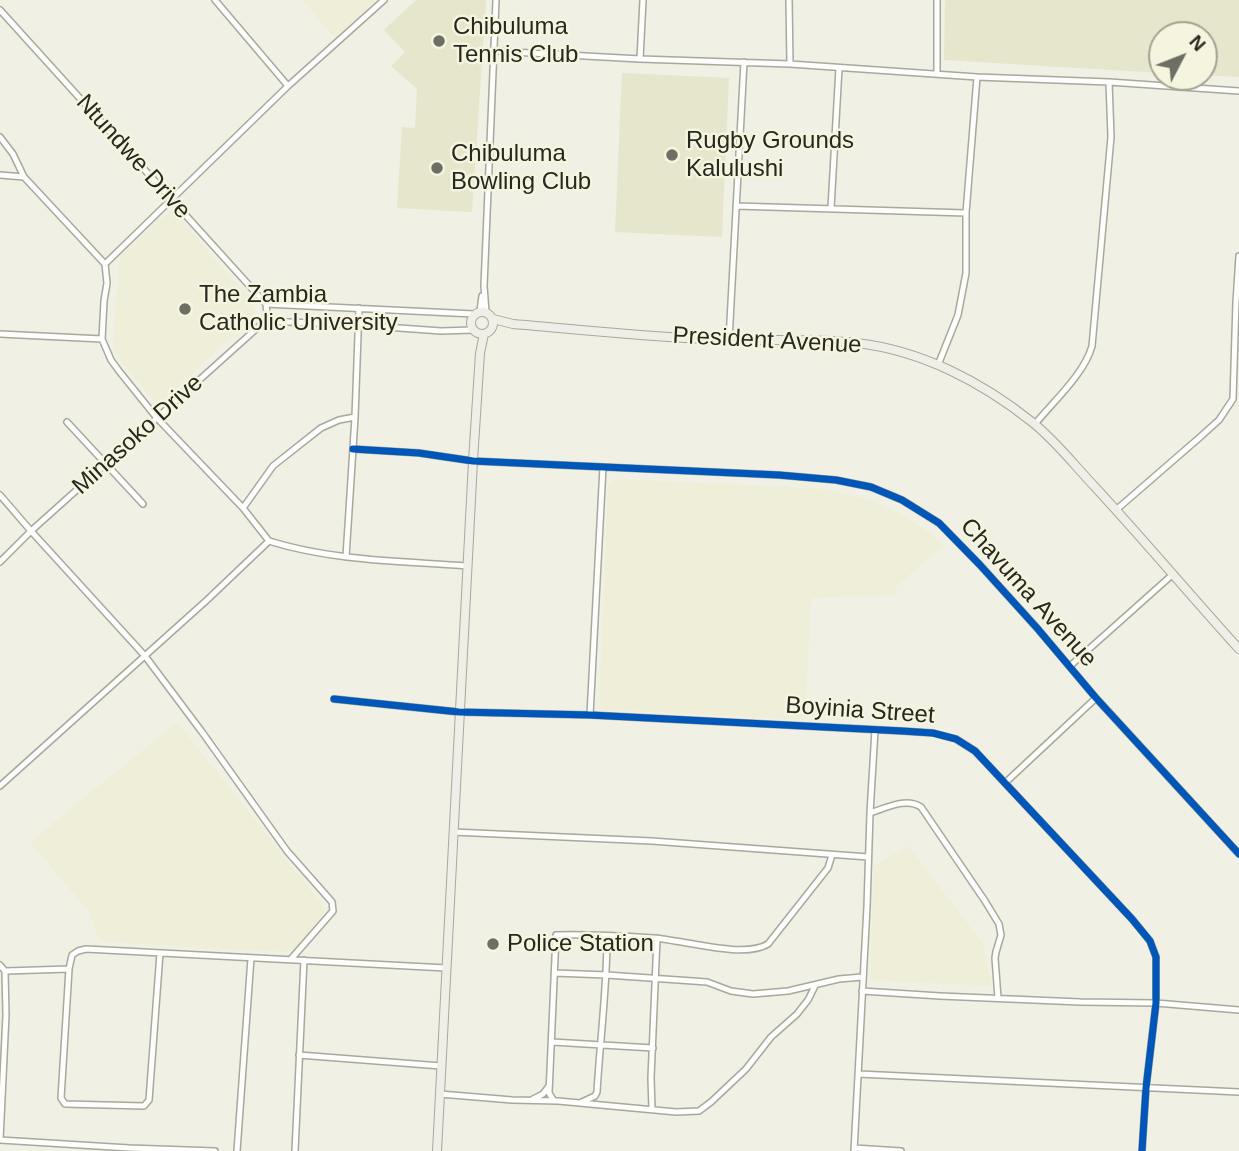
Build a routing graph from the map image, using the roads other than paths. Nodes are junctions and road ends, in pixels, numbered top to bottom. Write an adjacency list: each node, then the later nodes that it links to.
1 (215, 0): 16 (street)
2 (384, 0): 16 (street)
3 (496, 0): 8 (street)
4 (643, 0): 9 (street)
5 (789, 0): 11 (street)
6 (937, 0): 13 (street)
7 (0, 10): 21 (street, Ntundwe Drive)
8 (494, 51): 9 (street); 30 (street)
9 (640, 59): 10 (street)
10 (744, 62): 11 (street); 22 (street)
11 (790, 64): 12 (street)
12 (839, 68): 13 (street); 23 (street)
13 (937, 74): 14 (street)
14 (977, 77): 15 (street); 24 (street)
15 (1109, 82): 17 (street); 43 (street)
16 (288, 86): 21 (street)
17 (1239, 91)
18 (0, 137): 20 (street)
19 (0, 175): 20 (street)
20 (24, 177): 26 (street)
21 (171, 199): 26 (street); 28 (street, Ntundwe Drive)
22 (736, 206): 23 (street); 37 (street)
23 (831, 208): 24 (street)
24 (966, 213): 38 (street)
25 (1239, 259): 27 (street)
26 (105, 264): 36 (street)
27 (1237, 302): 39 (street)
28 (266, 304): 29 (street); 31 (street)
29 (359, 308): 30 (street); 33 (street)
30 (483, 314): 32 (street, President Avenue); 34 (street); 34 (street)
31 (265, 321): 33 (street); 40 (street, Minasoko Drive)
32 (513, 324): 34 (street, President Avenue); 37 (street, President Avenue)
33 (358, 325): 34 (street); 41 (street)
34 (481, 332): 45 (street)
35 (0, 334): 36 (street)
36 (102, 339): 40 (street)
37 (729, 340): 38 (street, President Avenue)
38 (938, 365): 43 (street, President Avenue)
39 (1236, 401): 51 (street)
40 (156, 417): 46 (street, Minasoko Drive); 50 (street)
41 (355, 417): 44 (street); 50 (street)
42 (67, 422): 46 (street)
43 (1035, 424): 51 (street, President Avenue)
44 (353, 449): 45 (street, Chavuma Avenue); 54 (street)
45 (473, 461): 47 (street, Chavuma Avenue); 56 (street)
46 (104, 464): 49 (street); 52 (street, Minasoko Drive)
47 (603, 467): 60 (street, Chavuma Avenue); 64 (street)
48 (0, 495): 52 (street)
49 (143, 504)
50 (243, 508): 53 (street)
51 (1116, 510): 57 (street, President Avenue)
52 (31, 531): 55 (street, Minasoko Drive); 59 (street)
53 (269, 541): 54 (street); 59 (street)
54 (346, 557): 56 (street)
55 (0, 562)
56 (467, 566): 63 (street)
57 (1172, 575): 58 (street, President Avenue); 60 (street)
58 (1239, 649)
59 (145, 656): 67 (street); 77 (street)
60 (1070, 666): 61 (street, Chavuma Avenue)
61 (1096, 698): 66 (street); 70 (street, Chavuma Avenue)
62 (334, 699): 63 (street, Boyinia Street)
63 (459, 712): 64 (street, Boyinia Street); 69 (street)
64 (590, 715): 65 (street, Boyinia Street)
65 (876, 730): 66 (street, Boyinia Street); 68 (street)
66 (1006, 782): 90 (street, Boyinia Street)
67 (0, 786)
68 (870, 813): 72 (street); 89 (street)
69 (453, 832): 71 (street); 80 (street)
70 (1239, 854)
71 (832, 855): 72 (street); 74 (street)
72 (868, 857): 85 (street)
73 (607, 937): 74 (street); 83 (street); 84 (street)
74 (657, 938): 86 (street)
75 (160, 953): 76 (street); 81 (street); 81 (street)
76 (251, 958): 77 (street); 111 (street)
77 (291, 959): 78 (street)
78 (304, 960): 80 (street); 96 (street)
79 (0, 965): 82 (street)
80 (446, 968): 97 (street)
81 (69, 969): 82 (street)
82 (5, 971): 92 (street)
83 (554, 973): 84 (street); 93 (street)
84 (607, 975): 86 (street); 94 (street)
85 (862, 976): 87 (street); 88 (street)
86 (656, 978): 87 (street); 95 (street)
87 (815, 986): 106 (street)
88 (862, 991): 89 (street); 98 (street)
89 (998, 998): 90 (street)
90 (1156, 1003): 91 (street); 100 (street, Boyinia Street)
91 (1239, 1010)
92 (3, 1015): 107 (street)
93 (552, 1042): 94 (street); 99 (street)
94 (601, 1044): 95 (street); 105 (street)
95 (653, 1048): 106 (street)
96 (299, 1055): 97 (street); 112 (street)
97 (441, 1066): 102 (street)
98 (859, 1074): 100 (street); 109 (street)
99 (549, 1086): 103 (street); 104 (street)
100 (1146, 1088): 101 (street); 115 (street, Boyinia Street)
101 (1239, 1091)
102 (440, 1094): 103 (street); 113 (street)
103 (529, 1100): 104 (street)
104 (554, 1101): 105 (street)
105 (578, 1103): 106 (street)
106 (652, 1109)
107 (0, 1140): 108 (street)
108 (129, 1149): 110 (street)
109 (854, 1150): 114 (street)
110 (215, 1151)
111 (237, 1151)
112 (295, 1151)
113 (437, 1151)
114 (901, 1151)
115 (1142, 1151)

